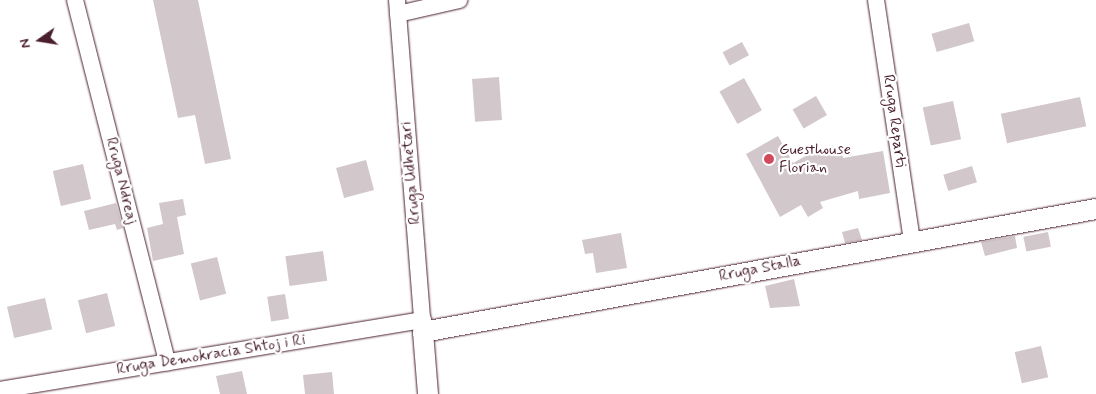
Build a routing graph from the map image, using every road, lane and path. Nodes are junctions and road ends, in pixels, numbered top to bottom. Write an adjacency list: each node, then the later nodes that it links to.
1 (75, 0): 8 (street, Rruga Ndreaj)
2 (459, 0): 4 (street, Rruga Udhëtari)
3 (876, 0): 6 (street, Rruga Reparti)
4 (397, 7): 7 (street, Rruga Udhëtari)
5 (1096, 209): 6 (street, Rruga Stalla)
6 (912, 242): 7 (street, Rruga Stalla)
7 (423, 326): 8 (street, Rruga Demokracia Shtoj i Ri); 10 (street)
8 (167, 362): 9 (street, Rruga Demokracia Shtoj i Ri)
9 (0, 390)
10 (428, 394)

